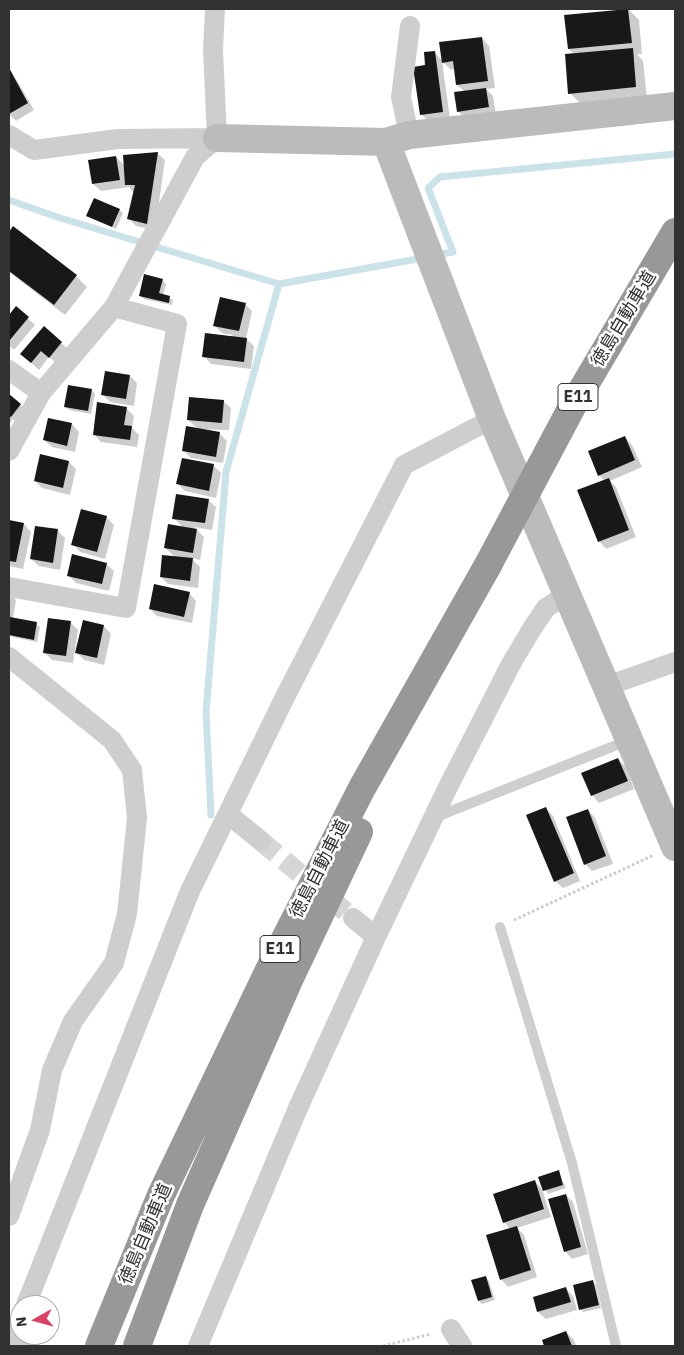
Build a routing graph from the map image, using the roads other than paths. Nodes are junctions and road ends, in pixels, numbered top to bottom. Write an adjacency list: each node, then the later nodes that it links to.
1 (215, 9): 5 (street)
2 (410, 26): 6 (street)
3 (675, 106): 6 (street)
4 (9, 135): 5 (street)
5 (217, 138): 6 (street); 8 (street)
6 (398, 138): 11 (street)
7 (675, 232): 13 (highway, 徳島自動車道 / E11, bridge)
8 (114, 307): 10 (street); 14 (street)
9 (9, 370): 10 (street)
10 (41, 393): 12 (street)
11 (492, 419): 15 (street); 20 (street)
12 (9, 451)
13 (488, 565): 30 (highway, 徳島自動車道 / E11); 31 (highway, 徳島自動車道 / E11)
14 (9, 587)
15 (568, 594): 18 (street); 21 (street)
16 (9, 657): 27 (street)
17 (675, 662): 18 (street)
18 (607, 686): 19 (street)
19 (630, 740): 21 (lane); 23 (street)
20 (228, 814): 22 (street); 28 (street)
21 (433, 818): 26 (street)
22 (261, 842)
23 (675, 846)
24 (353, 918): 26 (street)
25 (500, 927): 34 (lane)
26 (376, 937): 32 (street)
27 (9, 1216)
28 (30, 1295)
29 (451, 1329): 33 (street)
30 (99, 1346)
31 (137, 1346)
32 (198, 1346)
33 (462, 1346)
34 (616, 1346)

